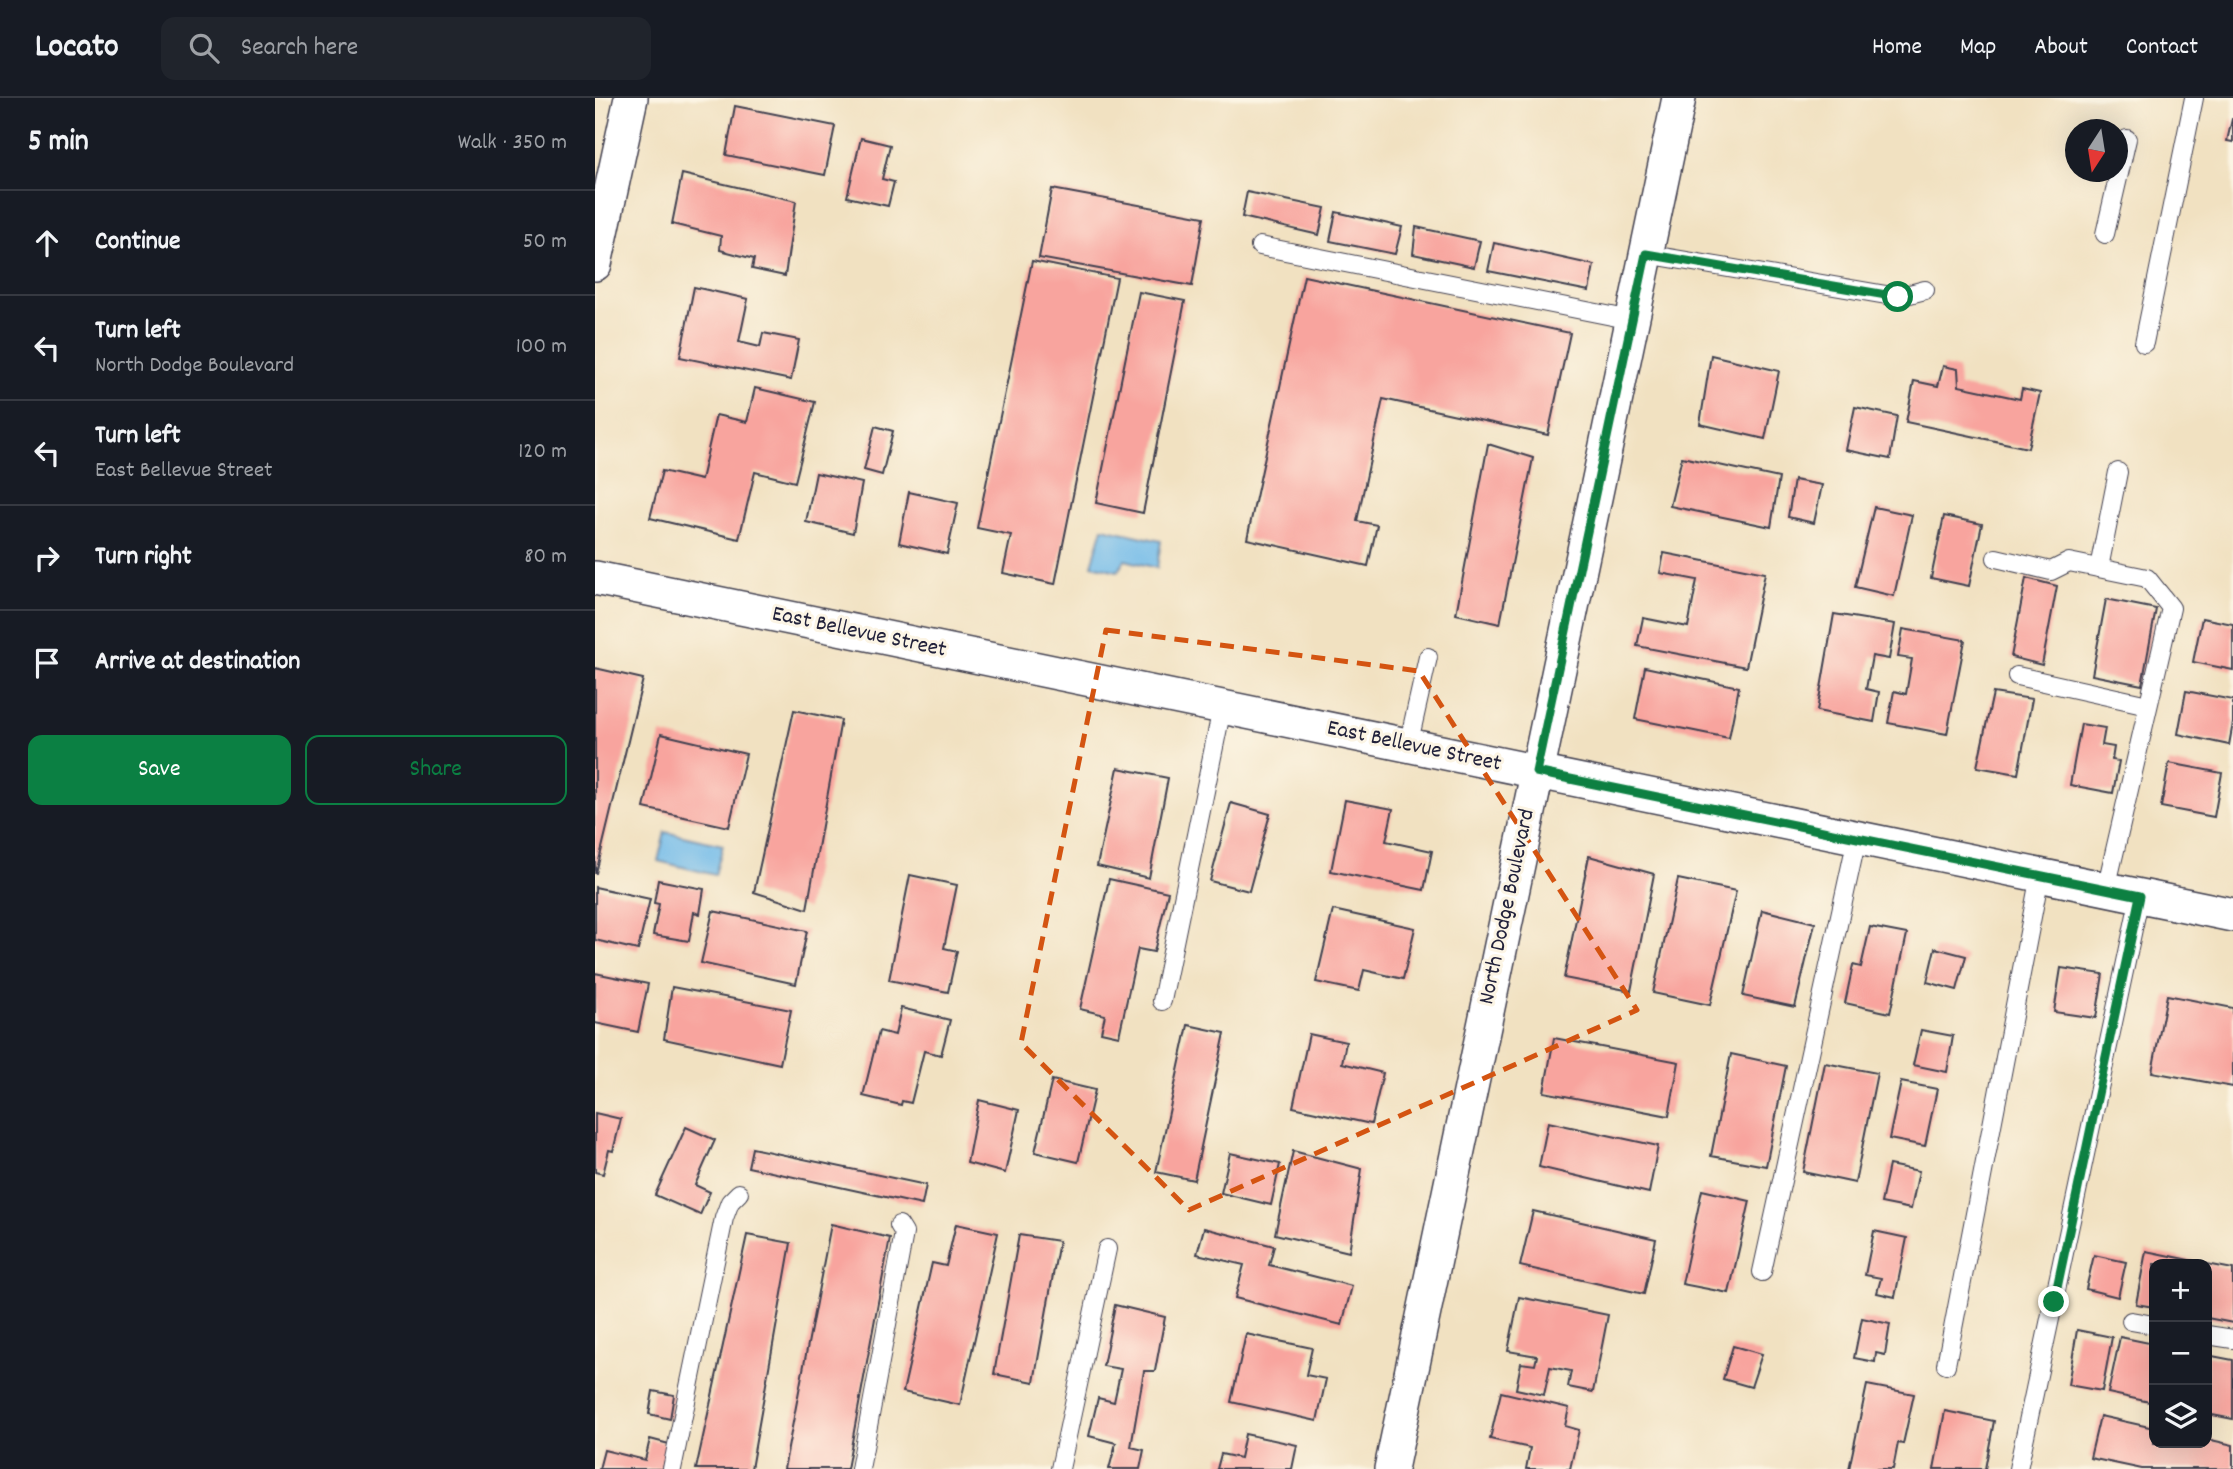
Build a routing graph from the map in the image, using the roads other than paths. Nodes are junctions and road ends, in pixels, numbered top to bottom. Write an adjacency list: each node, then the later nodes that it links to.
1 (631, 98): 8 (street)
2 (1679, 98): 7 (street, North Dodge Boulevard)
3 (2194, 98): 11 (lane)
4 (2117, 182): 5 (lane)
5 (2105, 234)
6 (1261, 246): 10 (lane)
7 (1646, 254): 9 (lane); 10 (street, North Dodge Boulevard)
8 (595, 264)
9 (1925, 290)
10 (1632, 320): 21 (street, North Dodge Boulevard)
11 (2144, 343)
12 (2118, 472): 14 (lane)
13 (1996, 558): 14 (lane)
14 (2099, 568): 18 (lane)
15 (595, 578): 19 (street, East Bellevue Street)
16 (1429, 657): 20 (lane)
17 (2017, 676): 18 (lane)
18 (2148, 705): 24 (lane)
19 (1222, 708): 20 (street, East Bellevue Street); 27 (lane)
20 (1408, 746): 21 (street, East Bellevue Street)
21 (1536, 772): 22 (street, East Bellevue Street); 40 (street, North Dodge Boulevard)
22 (1857, 838): 23 (street, East Bellevue Street); 31 (lane)
23 (2040, 875): 24 (street, East Bellevue Street); 36 (lane)
24 (2106, 889): 25 (street, East Bellevue Street)
25 (2140, 896): 26 (street, East Bellevue Street); 41 (lane)
26 (2233, 915)
27 (1162, 1001)
28 (739, 1193): 37 (lane)
29 (899, 1225): 38 (lane)
30 (1107, 1249): 39 (lane)
31 (1762, 1272)
32 (2131, 1321): 33 (lane)
33 (2149, 1324)
34 (2212, 1336): 35 (lane)
35 (2233, 1339)
36 (1946, 1366)
37 (671, 1469)
38 (860, 1469)
39 (1060, 1469)
40 (1391, 1469)
41 (2018, 1469)

